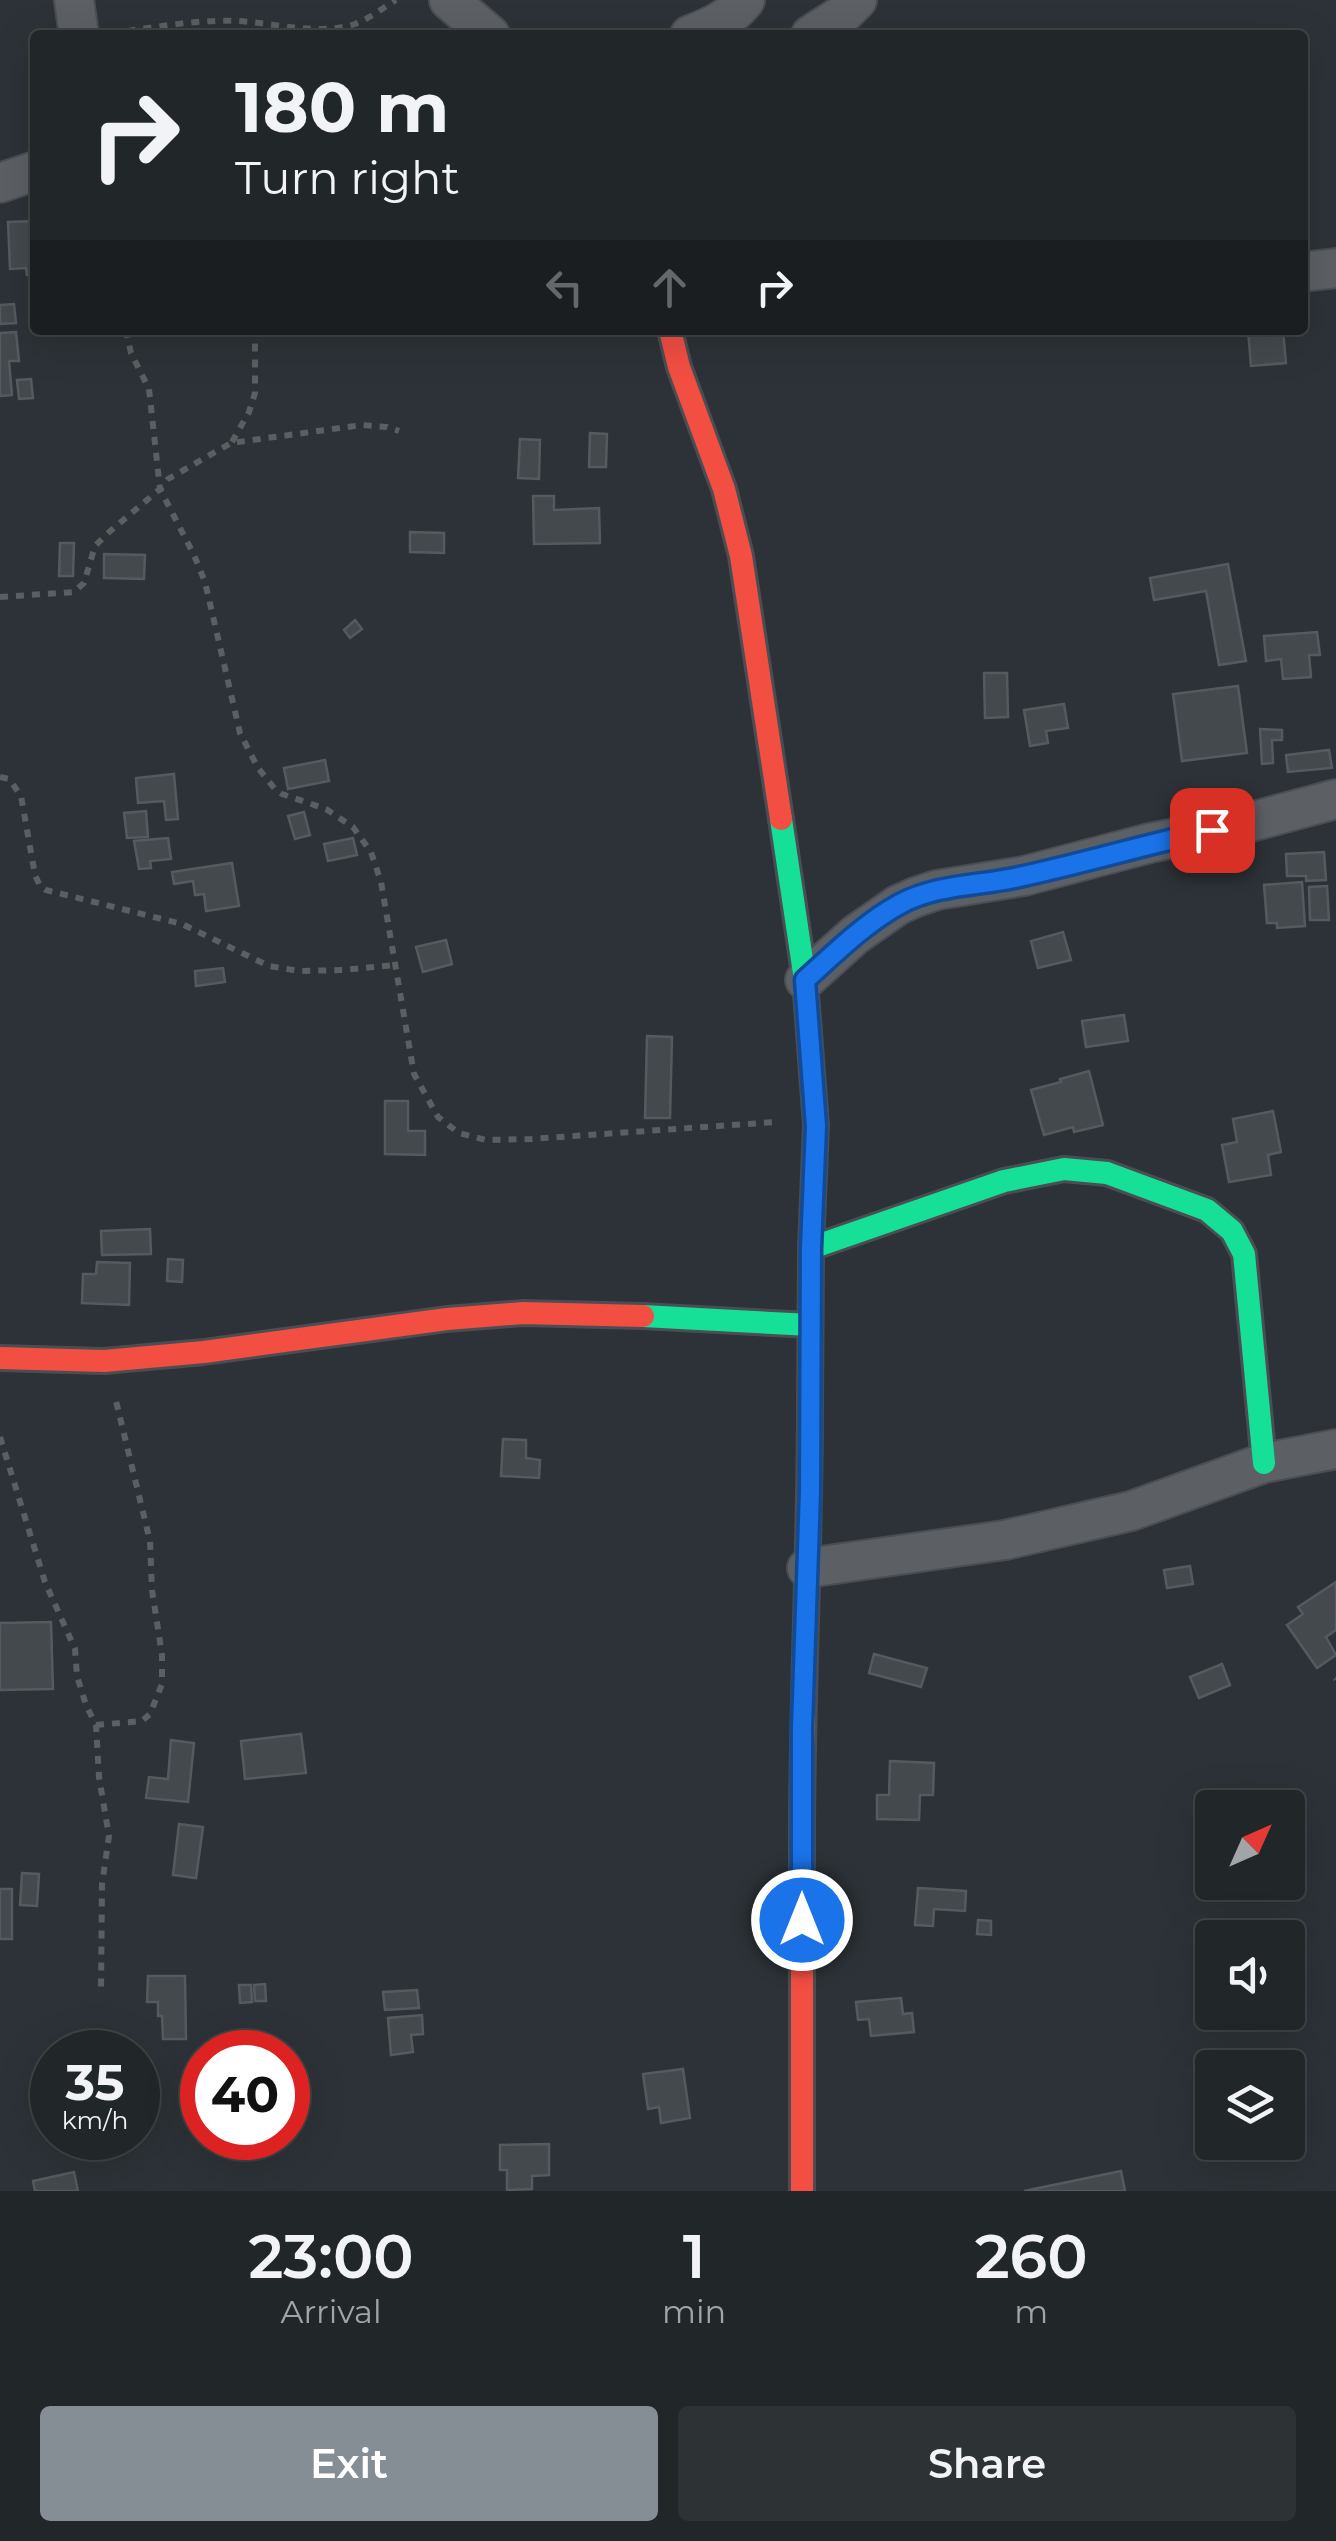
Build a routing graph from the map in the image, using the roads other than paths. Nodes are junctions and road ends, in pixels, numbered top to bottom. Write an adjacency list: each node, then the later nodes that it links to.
1 (74, 0): 5 (street)
2 (449, 0): 6 (street)
3 (746, 0): 7 (street)
4 (857, 0): 8 (street)
5 (92, 30)
6 (484, 30)
7 (704, 30)
8 (819, 30)
9 (30, 173): 10 (street)
10 (0, 183)
11 (1336, 268): 12 (street)
12 (1308, 271)
13 (671, 335): 15 (street)
14 (1336, 799): 15 (street)
15 (805, 980): 16 (street)
16 (811, 1248): 17 (street); 20 (street)
17 (810, 1325): 18 (street); 21 (street)
18 (0, 1358)
19 (1336, 1449): 20 (street)
20 (1264, 1463): 21 (street)
21 (807, 1568): 22 (street)
22 (802, 2191)

